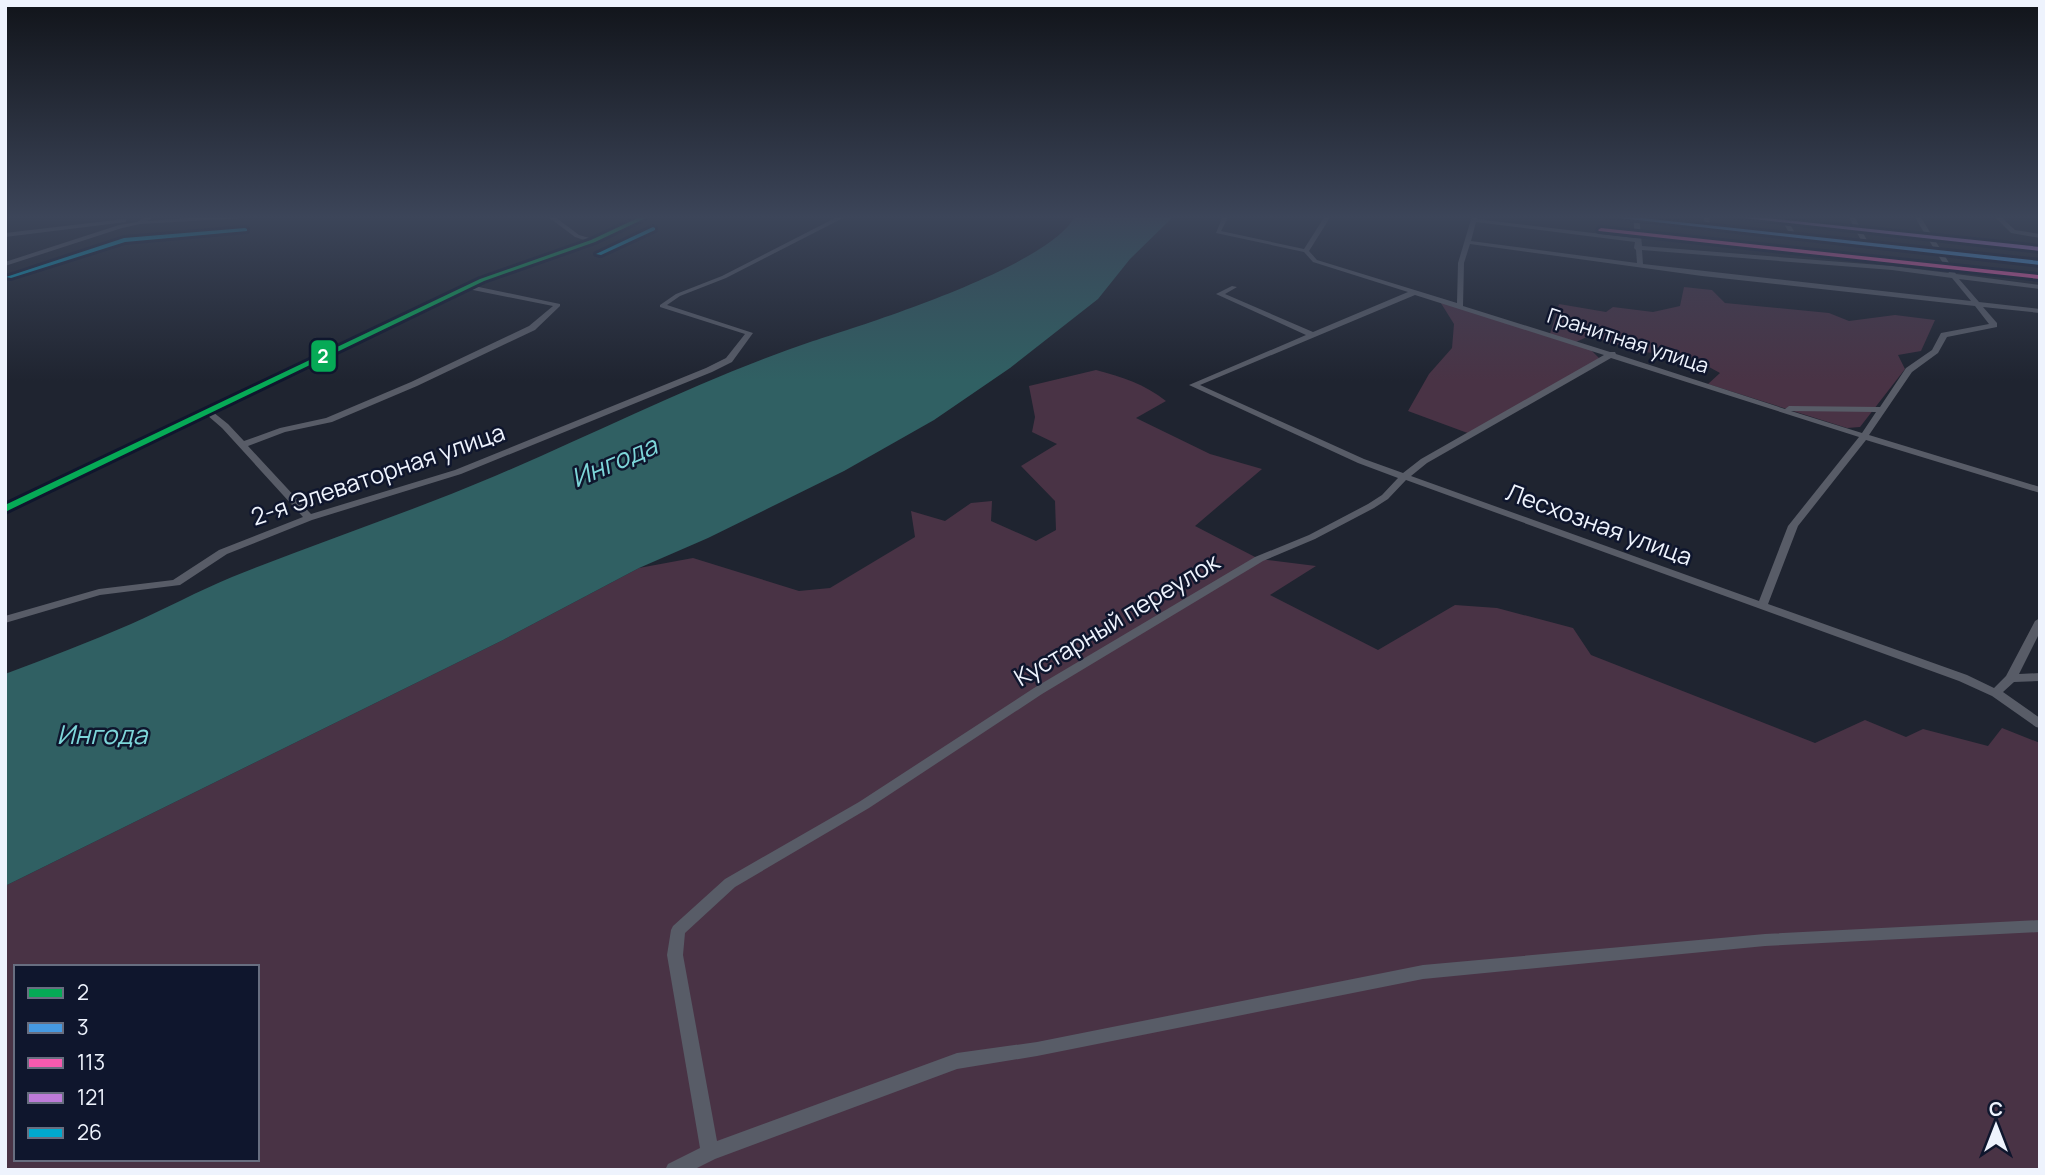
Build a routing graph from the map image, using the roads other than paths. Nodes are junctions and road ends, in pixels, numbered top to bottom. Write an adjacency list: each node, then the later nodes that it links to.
1 (506, 271): 9 (street)
2 (736, 271): 26 (street, 2-я Элеваторная улица)
3 (1347, 271): 12 (street, Гранитная улица)
4 (1461, 271): 14 (street)
5 (1682, 271): 13 (street)
6 (1911, 271): 8 (street)
7 (1951, 271): 8 (street)
8 (1953, 275): 11 (street); 13 (street)
9 (467, 287): 20 (street); 22 (street)
10 (1234, 287): 16 (street)
11 (2040, 287)
12 (1415, 292): 14 (street, Гранитная улица); 16 (street)
13 (1977, 305): 15 (street); 19 (street)
14 (1460, 306): 17 (street, Гранитная улица)
15 (2040, 311)
16 (1313, 335): 23 (street, Лесхозная улица)
17 (1612, 354): 18 (street, Гранитная улица); 23 (street, Кустарный переулок)
18 (1780, 408): 19 (street); 21 (street, Гранитная улица)
19 (1883, 410): 21 (street)
20 (208, 412): 22 (street); 25 (street)
21 (1863, 438): 24 (street, Гранитная улица); 27 (street)
22 (242, 445): 26 (street)
23 (1404, 477): 27 (street, Лесхозная улица); 35 (street, Кустарный переулок)
24 (2040, 490)
25 (5, 509)
26 (309, 518): 28 (street, 2-я Элеваторная улица)
27 (1762, 606): 32 (street, Лесхозная улица)
28 (5, 620)
29 (2040, 621): 31 (street)
30 (2040, 677): 31 (street)
31 (2011, 678): 32 (street)
32 (1996, 693): 33 (street, Лесхозная улица)
33 (2040, 724)
34 (2040, 926): 35 (street)
35 (710, 1152): 36 (street)
36 (674, 1170)

